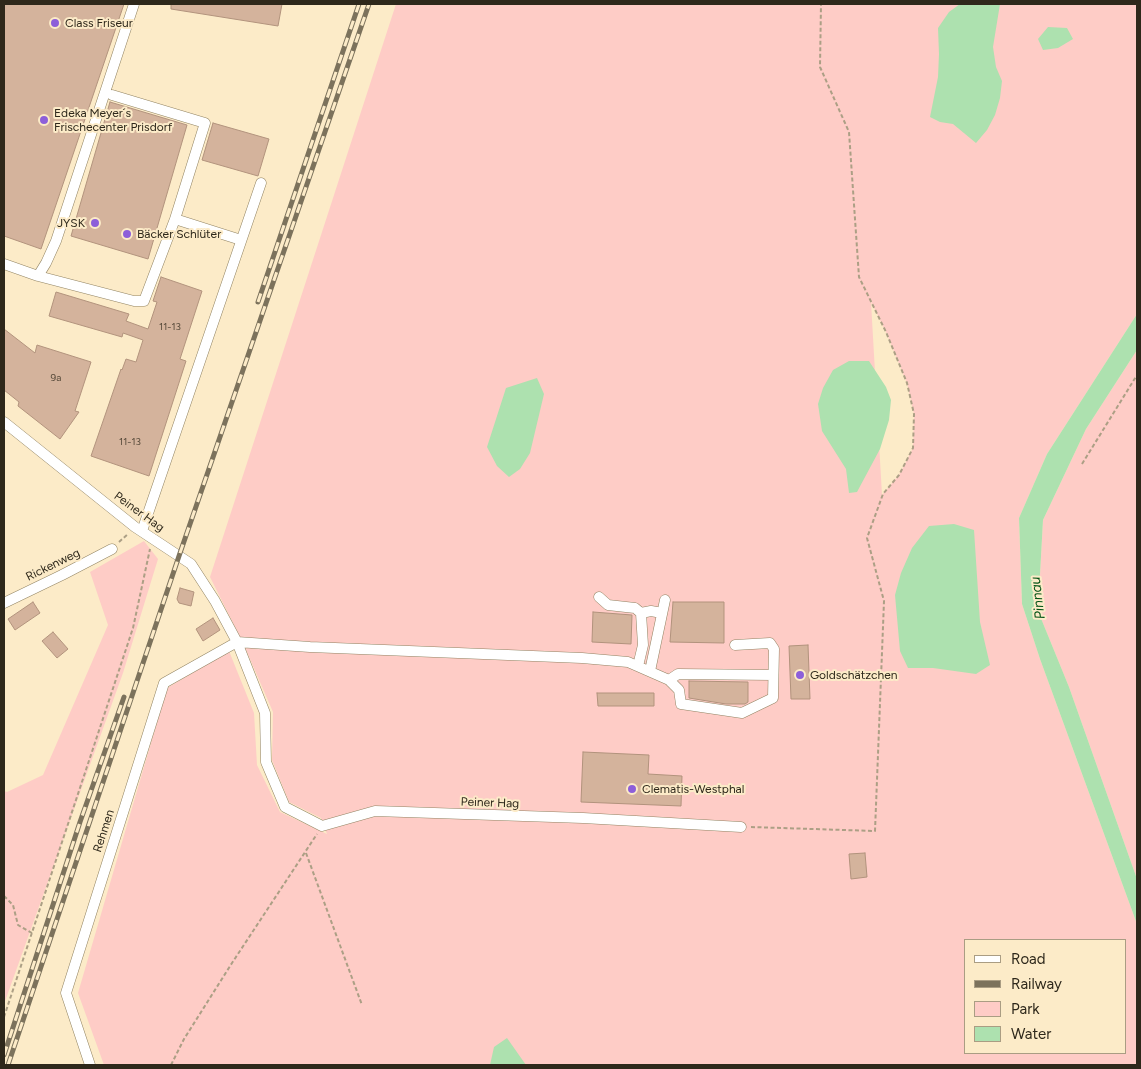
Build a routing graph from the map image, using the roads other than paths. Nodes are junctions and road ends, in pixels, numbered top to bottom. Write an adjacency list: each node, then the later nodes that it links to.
1 (134, 4): 7 (street)
2 (112, 95): 4 (street)
3 (261, 183): 5 (street)
4 (175, 219): 5 (street); 7 (street)
5 (241, 240): 9 (street)
6 (4, 264): 7 (street)
7 (38, 276)
8 (4, 422): 9 (street, Peiner Hag)
9 (138, 529): 16 (street, Peiner Hag)
10 (112, 549): 13 (street, Rickenweg)
11 (599, 596): 15 (street)
12 (665, 600): 14 (street)
13 (4, 603)
14 (662, 612): 15 (street); 19 (street)
15 (641, 613): 18 (street)
16 (237, 642): 18 (street); 22 (street, Peiner Hag); 23 (street, Rehmen)
17 (735, 645): 20 (street)
18 (638, 666): 19 (street)
19 (650, 671): 21 (street)
20 (773, 675): 21 (street); 21 (street)
21 (669, 680)
22 (742, 827)
23 (90, 1065)

